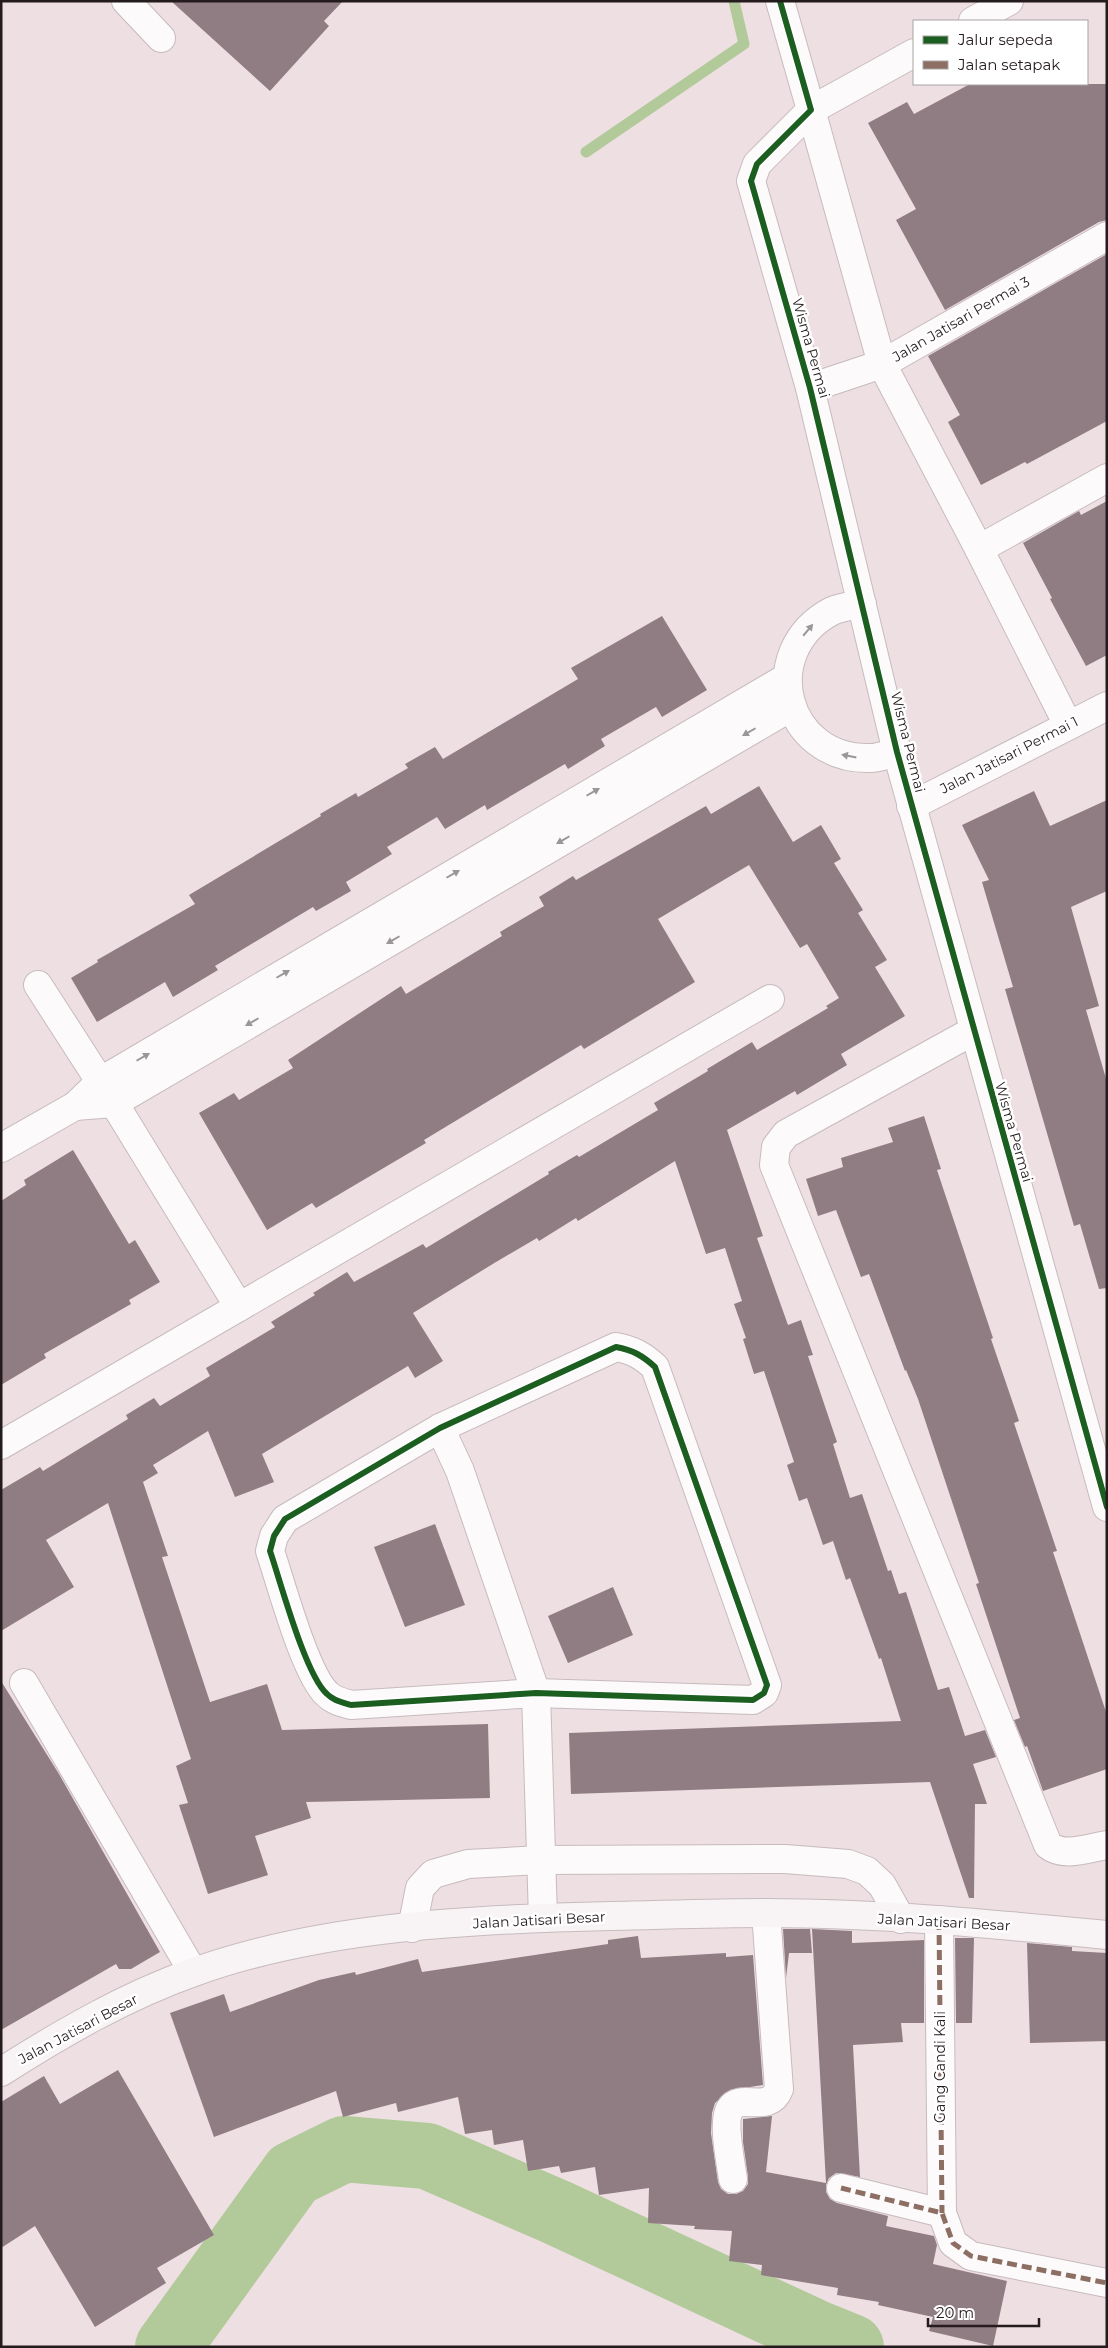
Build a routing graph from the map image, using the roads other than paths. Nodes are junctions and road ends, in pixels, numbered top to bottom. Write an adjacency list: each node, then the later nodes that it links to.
1 (126, 1): 5 (street)
2 (780, 1): 7 (street)
3 (1009, 1): 4 (street)
4 (975, 20)
5 (161, 38)
6 (913, 55): 7 (street, Wisma Permai)
7 (811, 110): 9 (street); 10 (street, Wisma Permai)
8 (1107, 236): 9 (street, Jalan Jatisari Permai 3)
9 (882, 364): 10 (street, Jalan Jatisari Permai 3); 12 (street)
10 (810, 388): 13 (street, Wisma Permai)
11 (1107, 478): 12 (street)
12 (979, 548): 17 (street)
13 (862, 604): 14 (street, one-way to 13); 18 (street, Wisma Permai)
14 (786, 678): 16 (street); 20 (street, one-way to 14)
15 (1107, 706): 17 (street, Jalan Jatisari Permai 1)
16 (791, 707): 18 (street, one-way to 16); 20 (street, one-way to 20)
17 (1068, 725): 19 (street, Jalan Jatisari Permai 1)
18 (897, 752): 19 (street, Wisma Permai)
19 (911, 806): 23 (street, Wisma Permai)
20 (423, 907): 24 (street)
21 (38, 985): 24 (street)
22 (770, 1000): 26 (street)
23 (973, 1031): 29 (street, Wisma Permai); 32 (street)
24 (107, 1092): 25 (street); 26 (street)
25 (1, 1148)
26 (239, 1307): 28 (street)
27 (440, 1428): 31 (street); 31 (street); 31 (street)
28 (1, 1445)
29 (1107, 1507)
30 (24, 1682): 40 (street)
31 (536, 1693): 33 (street)
32 (1107, 1844)
33 (540, 1860): 35 (street); 36 (street); 38 (street)
34 (766, 1913): 35 (street, Jalan Jatisari Besar); 36 (street, Jalan Jatisari Besar); 42 (street)
35 (543, 1918): 38 (street, Jalan Jatisari Besar)
36 (901, 1918): 37 (street, Jalan Jatisari Besar)
37 (939, 1920): 39 (street, Jalan Jatisari Besar); 44 (street, Gang Candi Kali)
38 (412, 1928): 40 (street, Jalan Jatisari Besar)
39 (1107, 1935)
40 (193, 1972): 41 (street, Jalan Jatisari Besar)
41 (1, 2072)
42 (733, 2179)
43 (841, 2188): 44 (street)
44 (942, 2213): 45 (street, Gang Candi Kali)
45 (1107, 2282)

